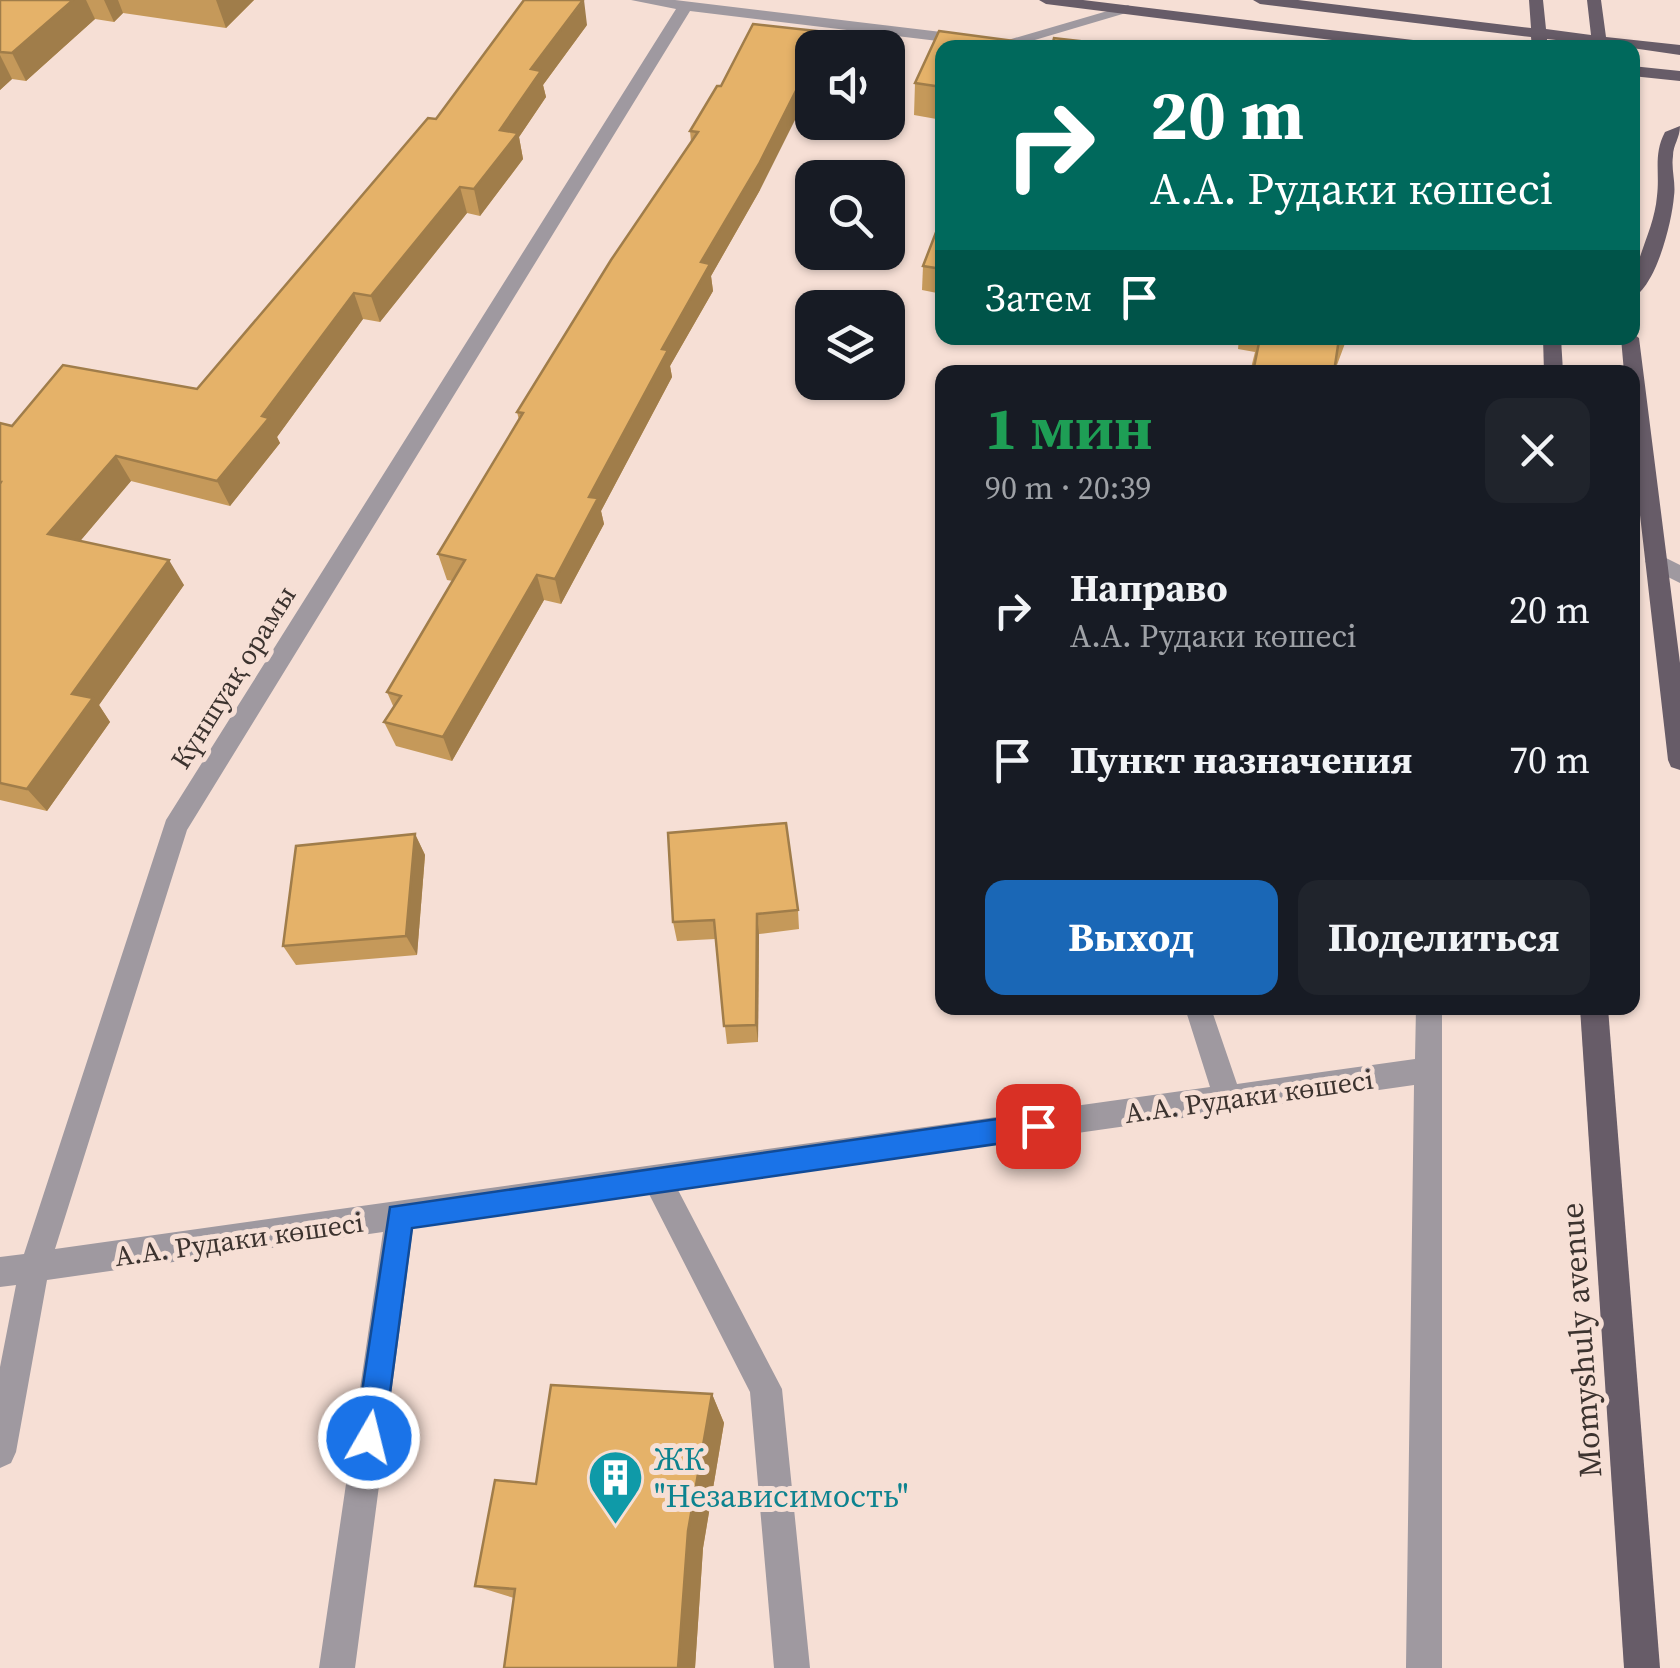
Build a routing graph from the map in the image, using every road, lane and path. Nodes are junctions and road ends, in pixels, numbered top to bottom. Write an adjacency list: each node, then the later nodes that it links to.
1 (638, 0): 6 (street)
2 (1046, 0): 7 (main road)
3 (1260, 0): 11 (main road)
4 (1536, 0): 11 (main road)
5 (1594, 0): 12 (main road)
6 (686, 6): 8 (street); 30 (street, Күншуақ орамы)
7 (1128, 10): 9 (street); 10 (main road)
8 (971, 40)
9 (1019, 40)
10 (1373, 40)
11 (1539, 40)
12 (1599, 40)
13 (1640, 47): 14 (main road)
14 (1680, 50)
15 (1640, 72): 16 (main road)
16 (1680, 76)
17 (1680, 130): 18 (main road)
18 (1640, 277)
19 (1640, 424): 20 (main road)
20 (1656, 561): 21 (street); 22 (main road)
21 (1680, 575)
22 (1680, 760)
23 (1200, 1015): 27 (street)
24 (1429, 1015): 26 (street)
25 (1595, 1015): 36 (main road, Momyshuly avenue)
26 (1428, 1070): 27 (street, А.А. Рудаки көшесі); 35 (street)
27 (1228, 1099): 28 (street, А.А. Рудаки көшесі)
28 (657, 1180): 29 (street, А.А. Рудаки көшесі); 34 (street)
29 (400, 1216): 30 (street, А.А. Рудаки көшесі); 33 (street)
30 (34, 1269): 31 (street, А.А. Рудаки көшесі); 32 (street, Күншуақ орамы)
31 (0, 1272)
32 (0, 1452)
33 (337, 1668)
34 (792, 1668)
35 (1424, 1668)
36 (1642, 1668)

